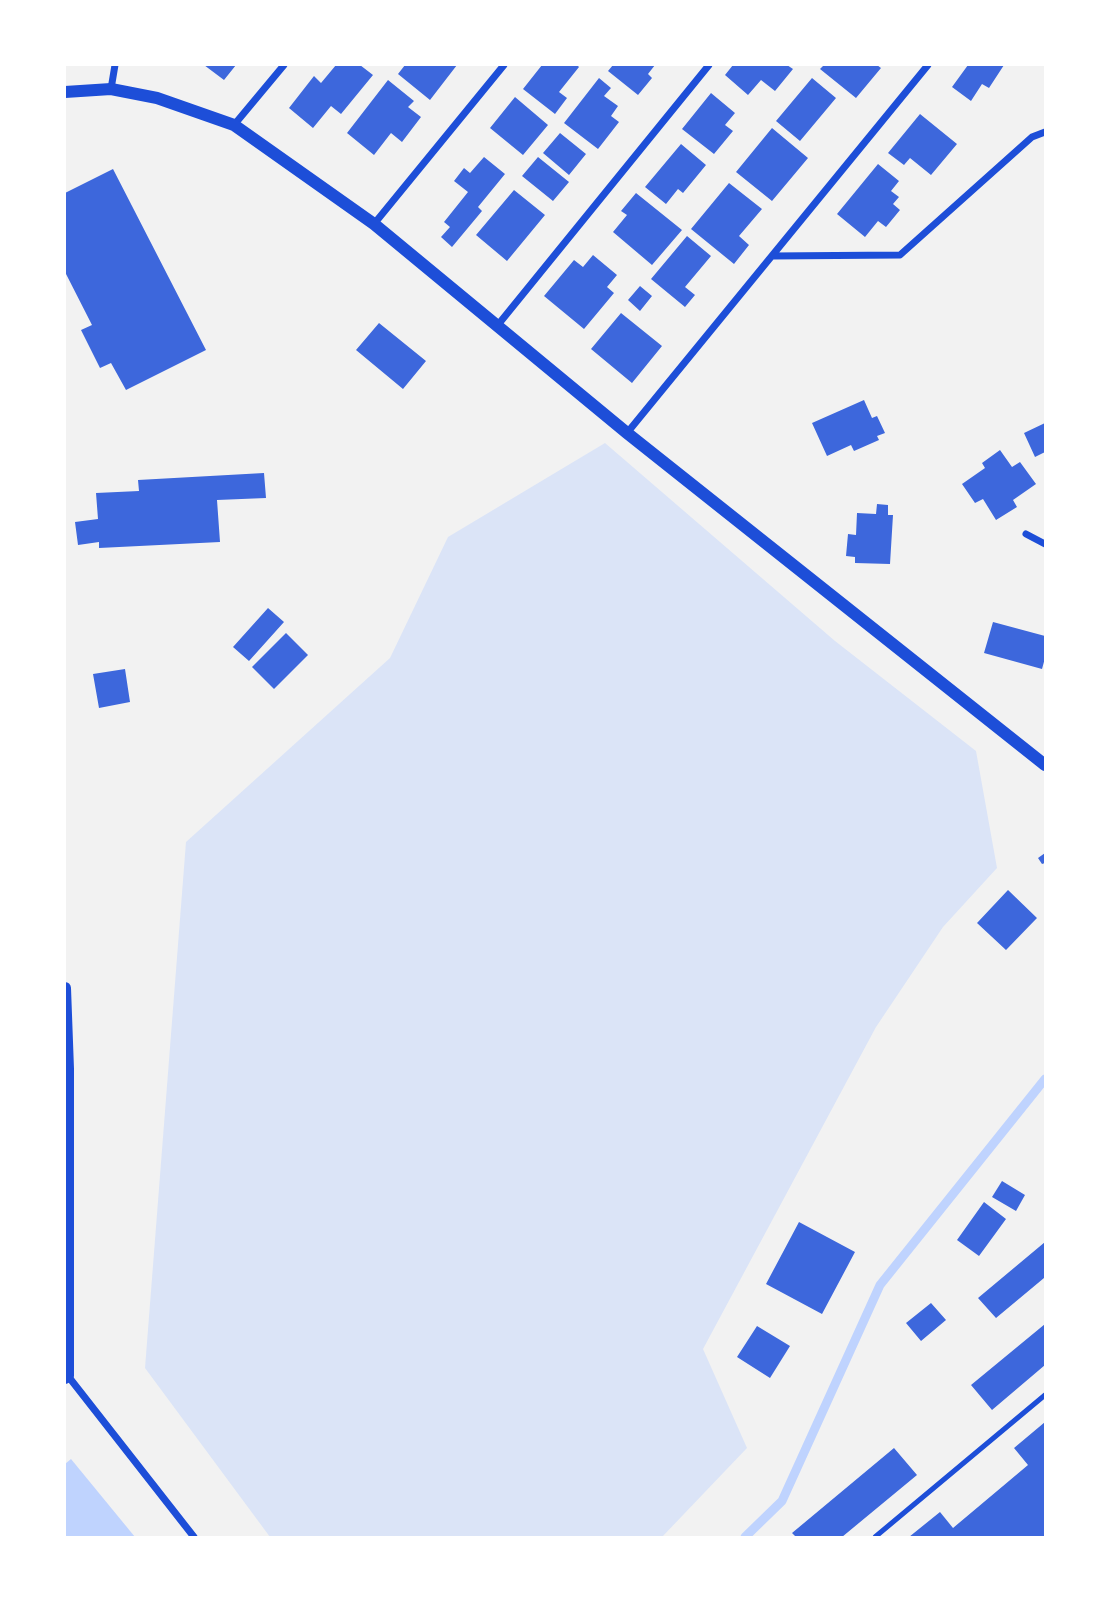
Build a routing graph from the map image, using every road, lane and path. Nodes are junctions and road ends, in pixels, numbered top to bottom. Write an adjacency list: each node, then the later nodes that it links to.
1 (115, 65): 6 (street)
2 (284, 65): 8 (street)
3 (503, 65): 10 (street)
4 (709, 65): 12 (street)
5 (928, 65): 11 (street)
6 (111, 89): 7 (street); 8 (street)
7 (65, 92)
8 (234, 125): 10 (street)
9 (1045, 132): 11 (street)
10 (374, 224): 12 (street)
11 (772, 256): 13 (street)
12 (497, 326): 13 (street)
13 (627, 433): 16 (street)
14 (1026, 534): 15 (street)
15 (1045, 544)
16 (1045, 765)
17 (65, 988): 18 (street)
18 (66, 1377): 20 (street)
19 (1045, 1395): 21 (lane)
20 (194, 1537)
21 (875, 1537)

